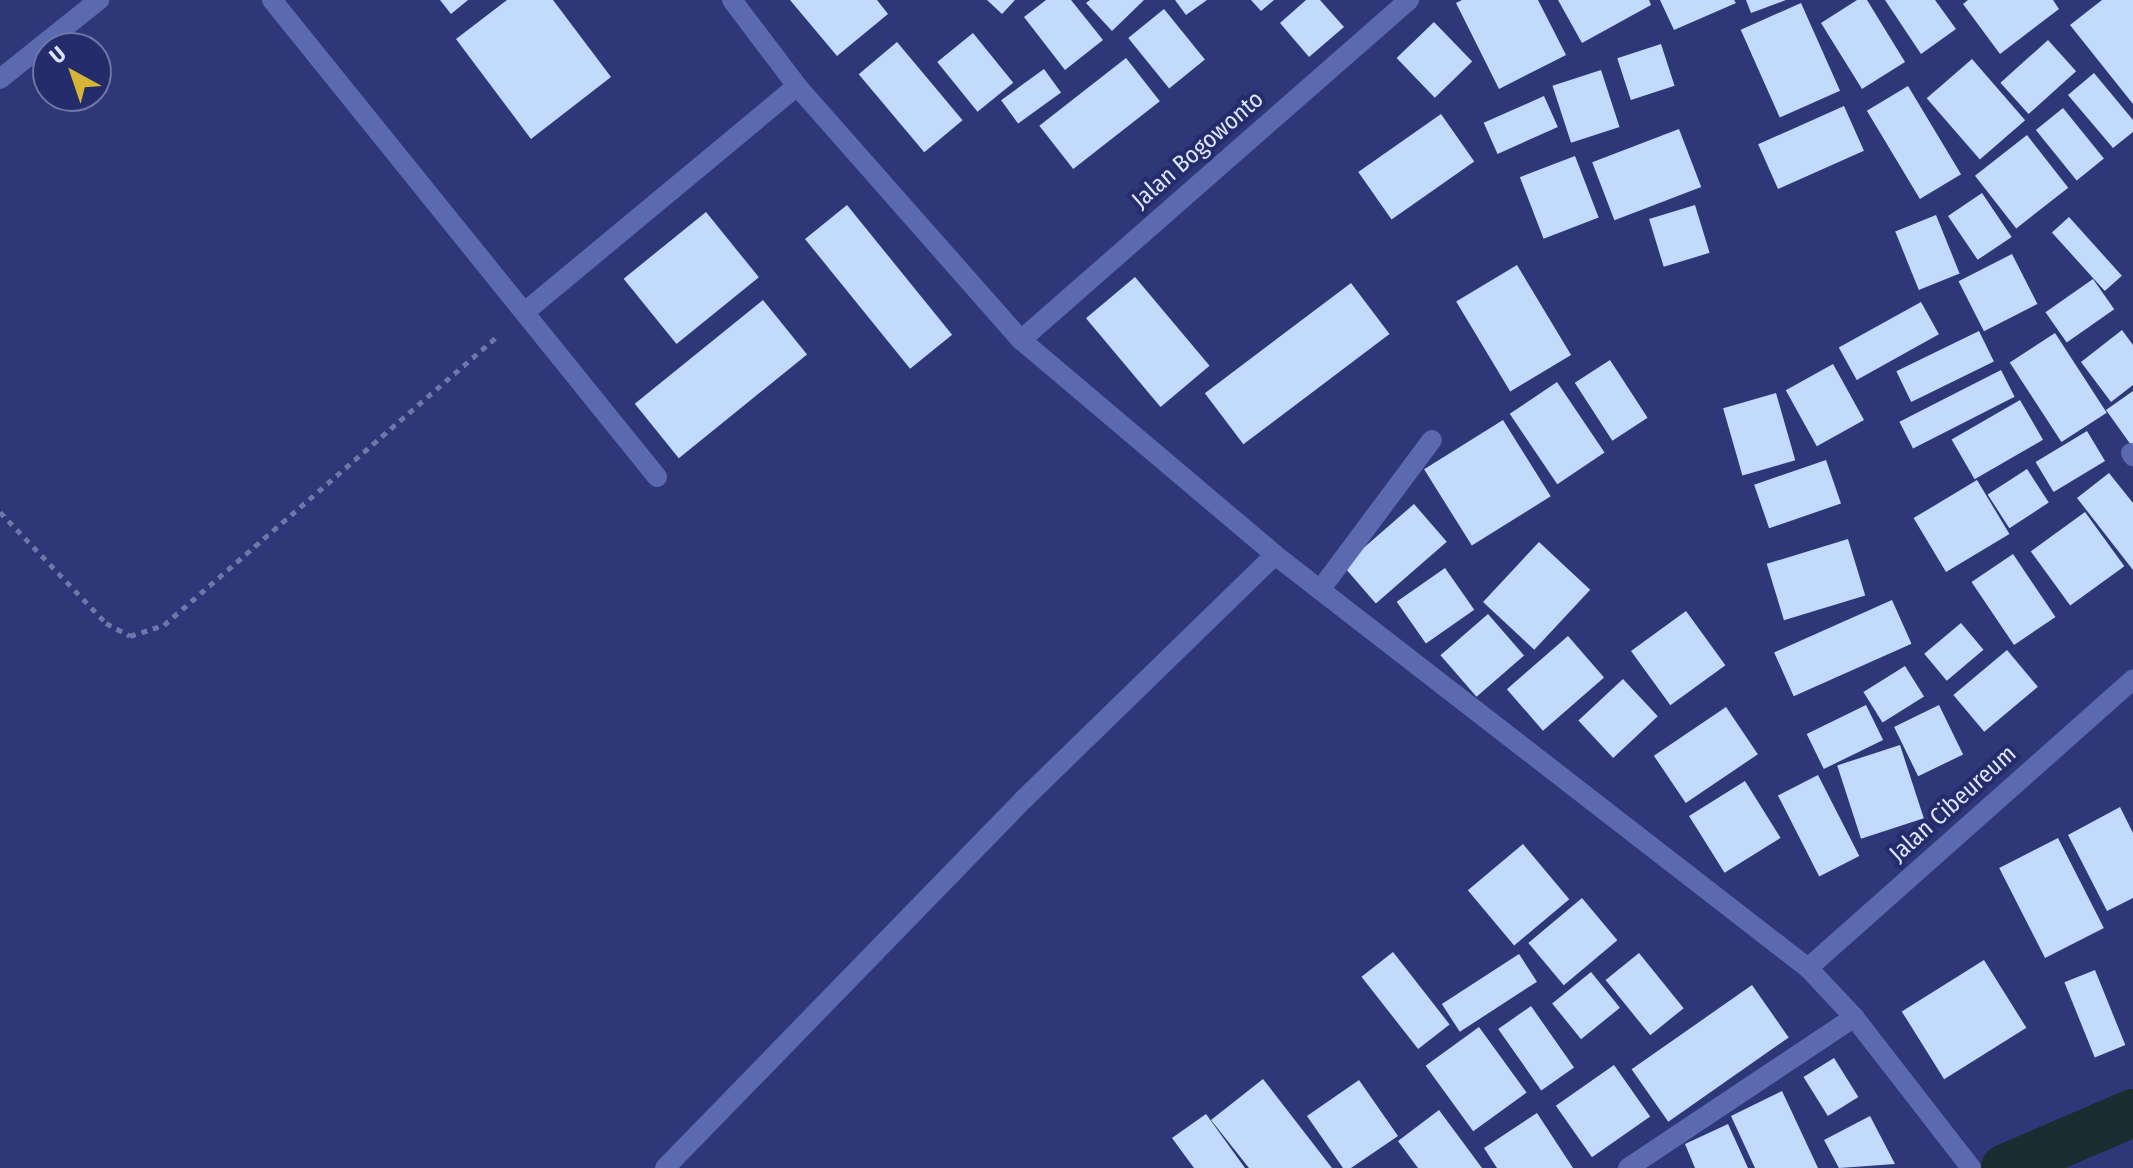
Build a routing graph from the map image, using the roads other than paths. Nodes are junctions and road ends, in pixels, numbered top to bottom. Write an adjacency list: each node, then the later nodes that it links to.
1 (99, 0): 5 (street)
2 (272, 0): 7 (street)
3 (732, 0): 6 (street)
4 (1409, 0): 8 (street, Jalan Bogowonto)
5 (0, 79)
6 (797, 86): 7 (street); 8 (street)
7 (526, 311): 10 (street)
8 (1021, 340): 11 (street)
9 (1432, 440): 12 (street)
10 (657, 477)
11 (1275, 555): 12 (street); 16 (street)
12 (1320, 590): 14 (street)
13 (2133, 679): 14 (street, Jalan Cibeureum)
14 (1808, 968): 15 (street)
15 (1854, 1017): 17 (street); 18 (street)
16 (665, 1168)
17 (1628, 1168)
18 (1971, 1168)

